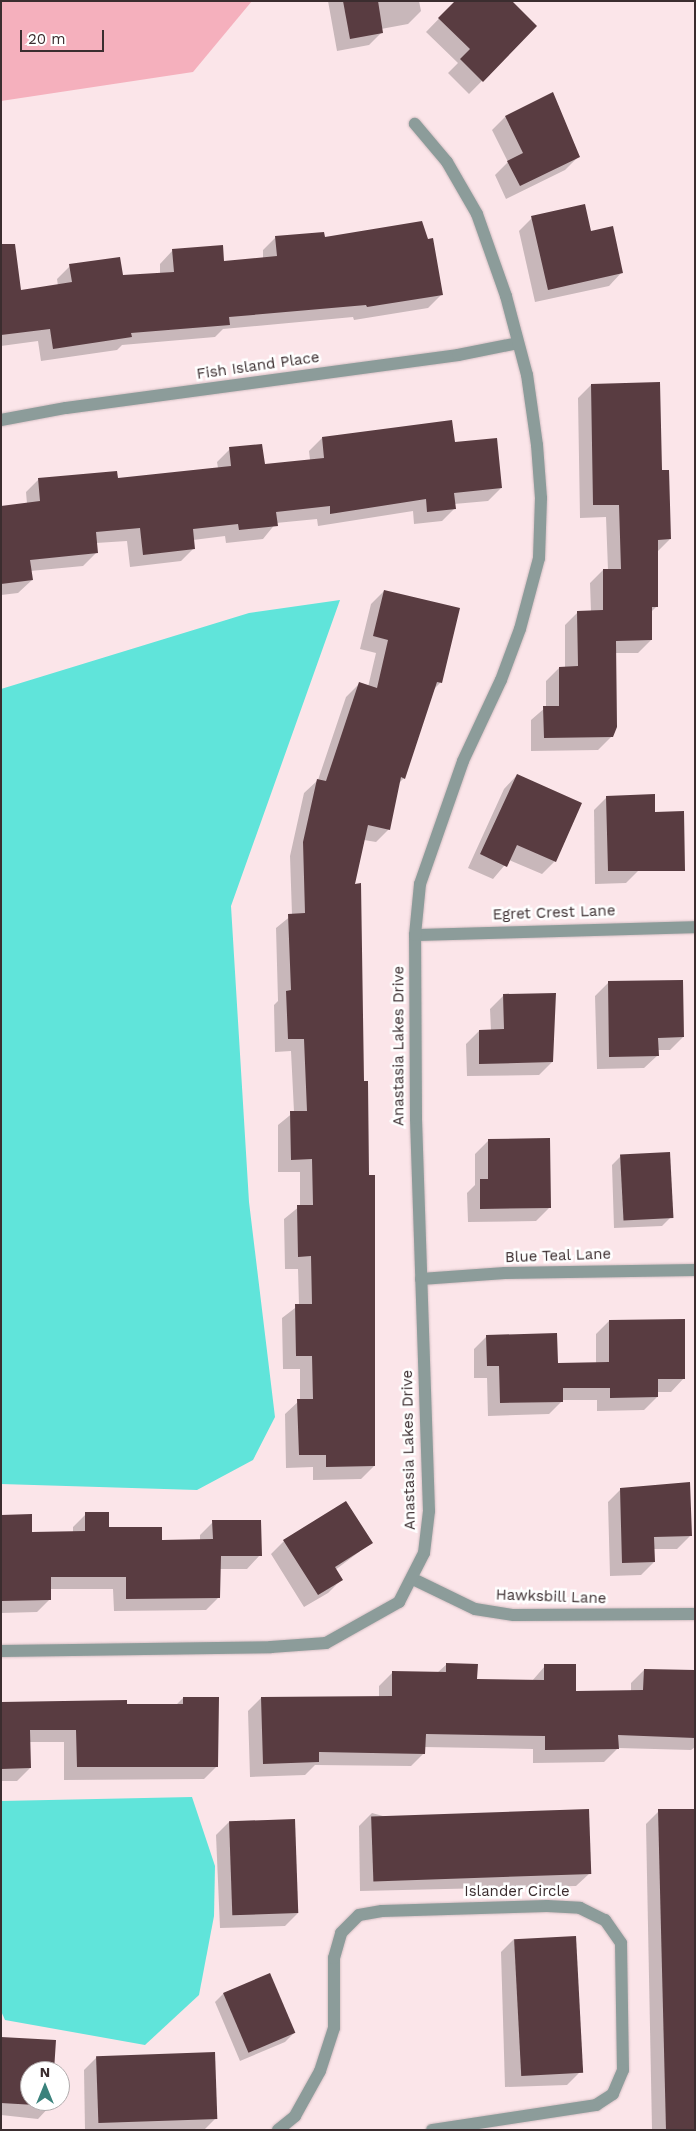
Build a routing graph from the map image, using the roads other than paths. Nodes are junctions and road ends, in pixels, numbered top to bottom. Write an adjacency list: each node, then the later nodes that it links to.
1 (415, 124): 2 (street, Anastasia Lakes Drive)
2 (518, 344): 3 (street, Fish Island Place); 5 (street, Anastasia Lakes Drive)
3 (1, 420)
4 (695, 927): 5 (street, Egret Crest Lane)
5 (415, 935): 7 (street, Anastasia Lakes Drive)
6 (695, 1270): 7 (street, Blue Teal Lane)
7 (421, 1279): 8 (street, Anastasia Lakes Drive)
8 (413, 1580): 9 (street, Hawksbill Lane); 10 (street, Anastasia Lakes Drive)
9 (695, 1614)
10 (1, 1651)
11 (278, 2130): 12 (street, Islander Circle)
12 (432, 2130)

